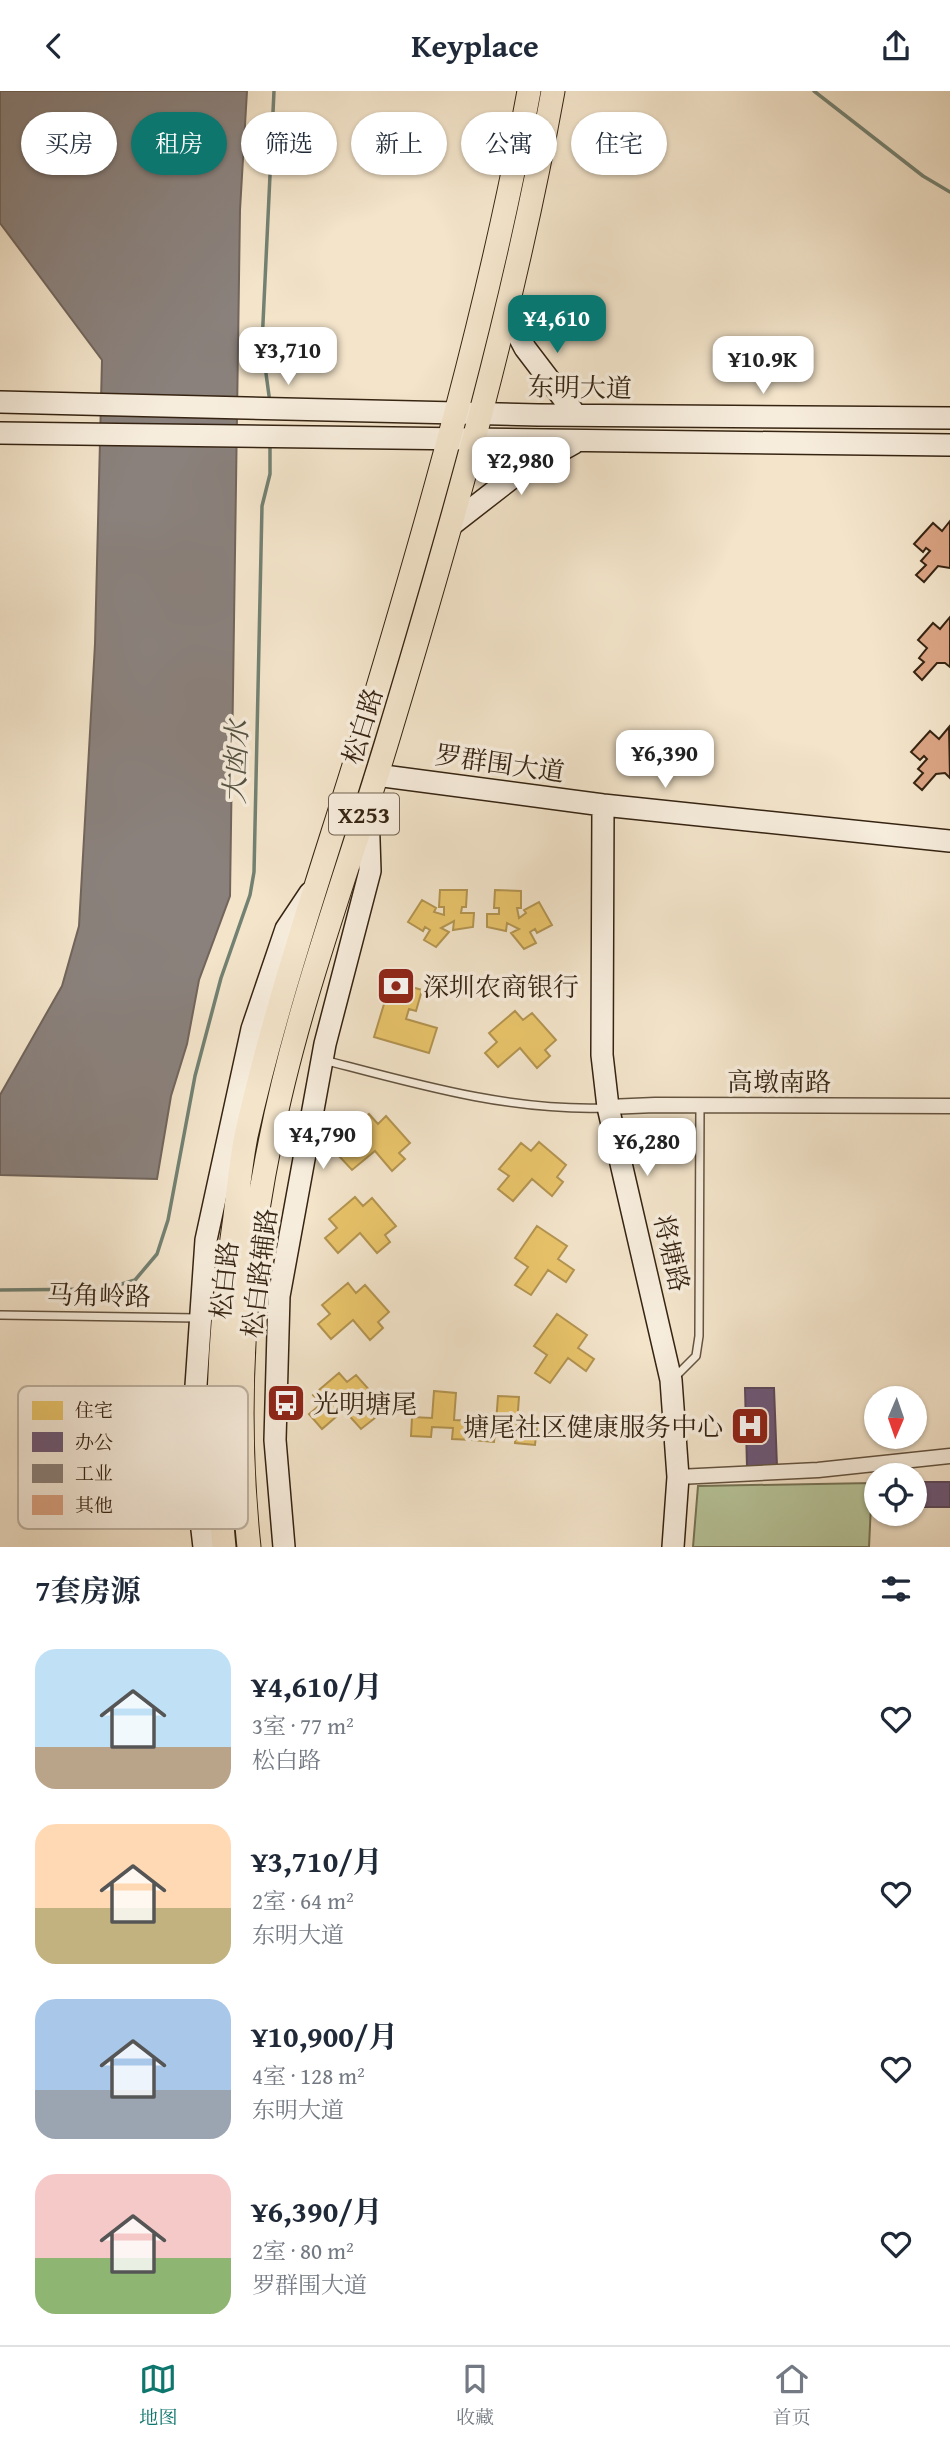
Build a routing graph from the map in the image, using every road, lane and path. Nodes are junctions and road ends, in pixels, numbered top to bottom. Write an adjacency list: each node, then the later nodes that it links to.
1 (529, 91): 5 (main road, 松白路 / X253)
2 (553, 91): 3 (main road, 松白路 / X253)
3 (507, 314): 6 (main road, 松白路 / X253); 7 (main road)
4 (0, 402): 5 (main road, 东明大道)
5 (456, 411): 6 (main road, 东明大道); 10 (main road, 松白路 / X253)
6 (480, 412): 7 (main road, 东明大道); 11 (main road, 松白路 / X253)
7 (576, 415): 8 (main road, 东明大道)
8 (950, 418)
9 (0, 433): 10 (main road, 东明大道)
10 (449, 440): 11 (main road, 东明大道); 19 (main road, 松白路 / X253)
11 (474, 441): 12 (main road, 东明大道); 14 (main road, 松白路 / X253)
12 (576, 442): 13 (main road, 东明大道); 14 (main road)
13 (950, 445)
14 (450, 526): 15 (main road, 松白路 / X253)
15 (376, 775): 16 (main road, 松白路 / X253); 17 (main road, 罗群围大道)
16 (367, 804): 20 (main road, 松白路辅路); 29 (main road, 松白路 / X253)
17 (603, 805): 18 (main road, 罗群围大道); 23 (main road, 将塘路)
18 (950, 841)
19 (317, 883): 25 (main road, 松白路辅路); 28 (main road, 松白路 / X253)
20 (322, 1060): 23 (lane); 35 (main road, 松白路辅路)
21 (700, 1105): 22 (street, 高墩南路); 23 (street, 高墩南路); 26 (lane)
22 (950, 1106)
23 (608, 1107): 26 (main road, 将塘路)
24 (0, 1315): 25 (lane, 马角岭路)
25 (198, 1318): 27 (main road, 松白路辅路)
26 (671, 1380): 31 (main road, 将塘路)
27 (195, 1386)
28 (218, 1386)
29 (242, 1386)
30 (950, 1456): 31 (street)
31 (678, 1478): 39 (main road, 将塘路)
32 (202, 1529): 36 (main road, 松白路辅路)
33 (222, 1529): 37 (main road, 松白路 / X253)
34 (247, 1529): 38 (main road, 松白路 / X253)
35 (285, 1544)
36 (204, 1547)
37 (224, 1547)
38 (248, 1547)
39 (673, 1547)

